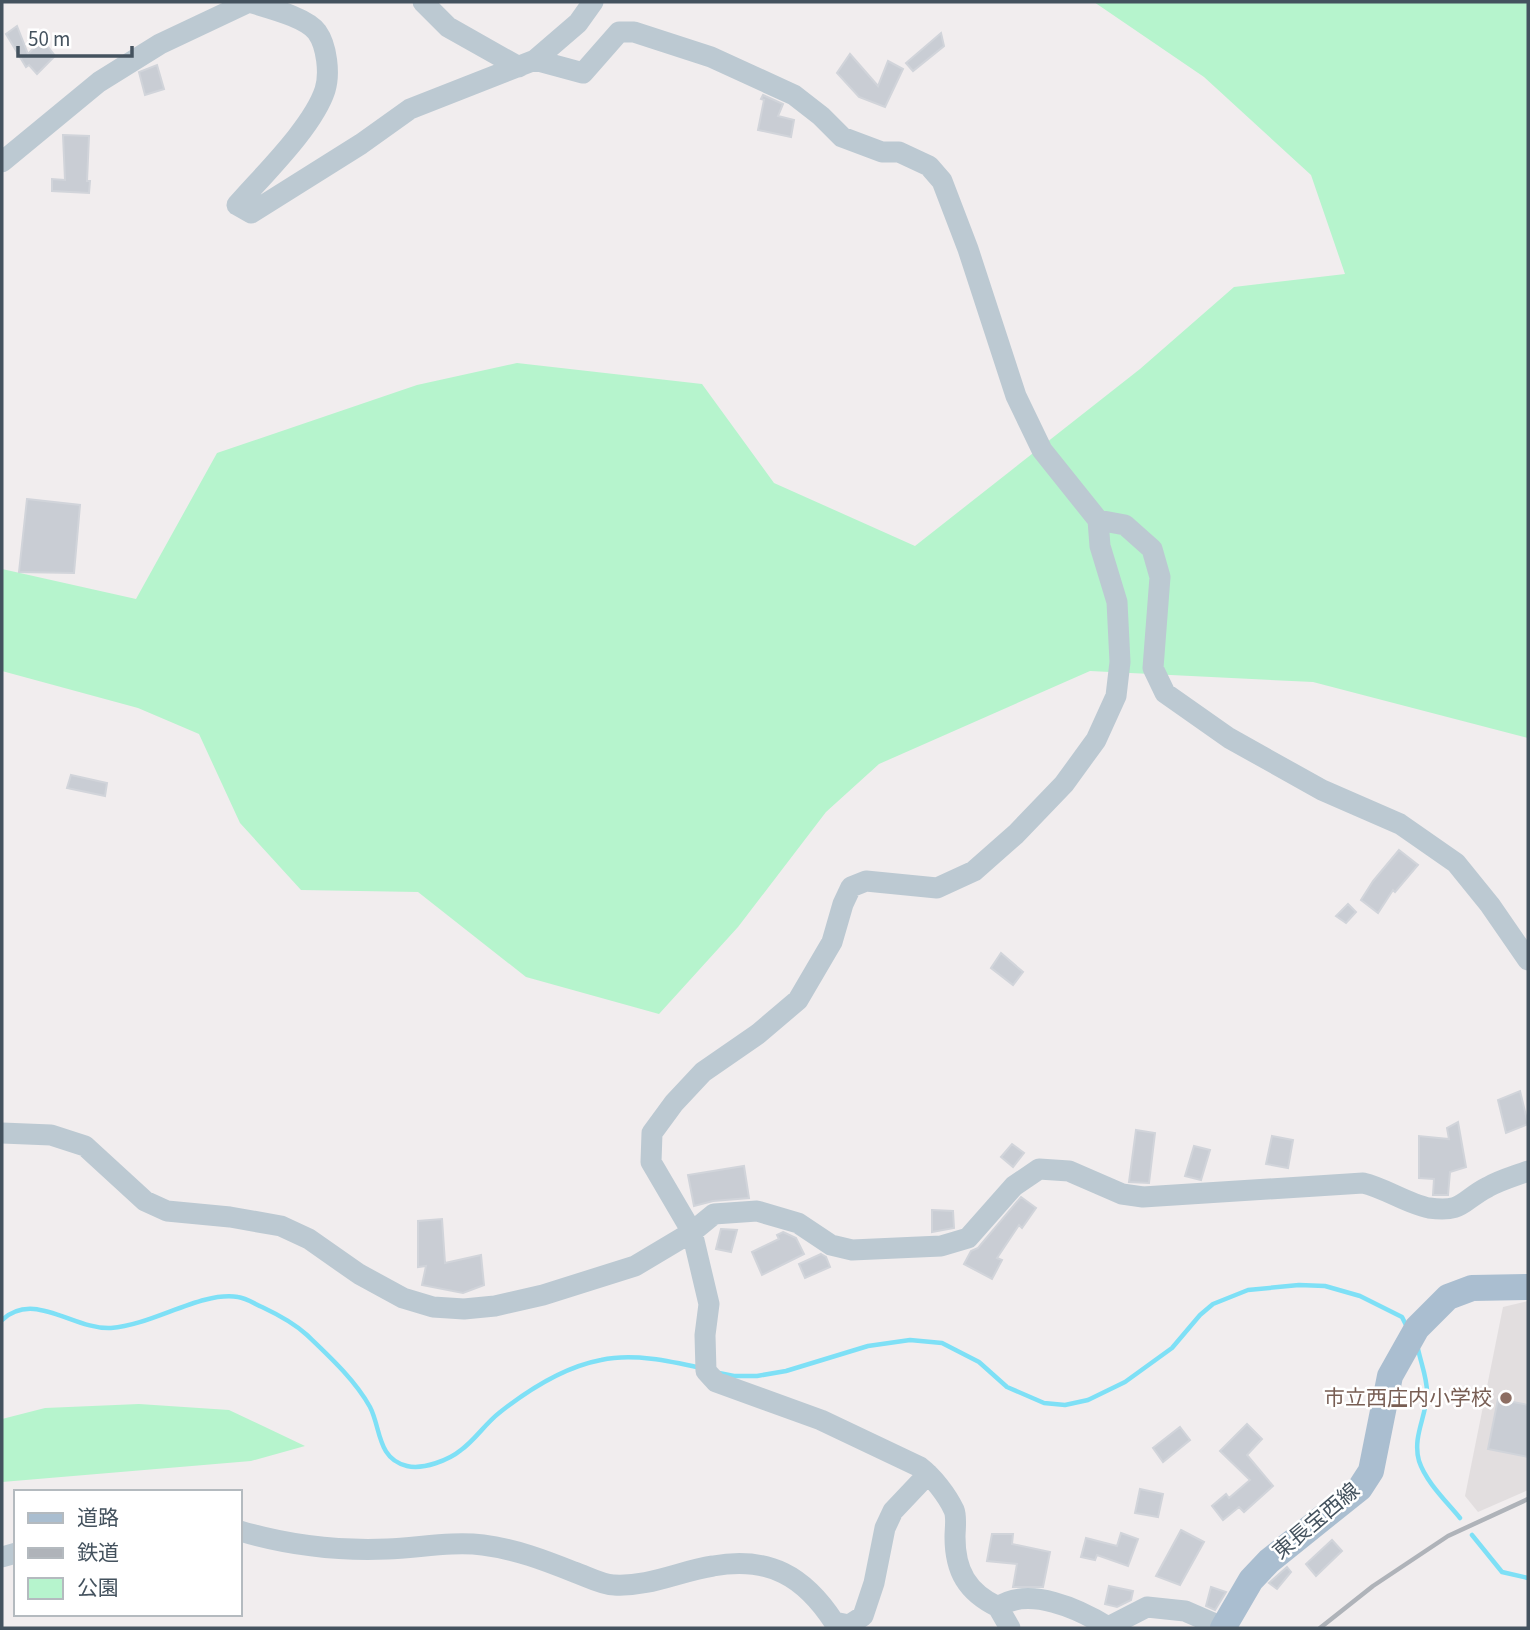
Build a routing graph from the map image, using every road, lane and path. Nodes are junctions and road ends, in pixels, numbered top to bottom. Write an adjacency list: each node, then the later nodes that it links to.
1 (249, 2): 4 (street); 5 (street)
2 (423, 2): 4 (street)
3 (593, 2): 4 (street)
4 (527, 63): 6 (street)
5 (2, 162)
6 (1098, 520): 7 (street); 10 (street)
7 (1528, 960)
8 (2, 1132): 10 (street)
9 (1528, 1171): 10 (street)
10 (692, 1232): 12 (street)
11 (1528, 1287): 16 (main road, 東長宝西線)
12 (928, 1474): 13 (street); 14 (street)
13 (242, 1532)
14 (998, 1607): 15 (street); 16 (street)
15 (1010, 1628)
16 (1224, 1628)

